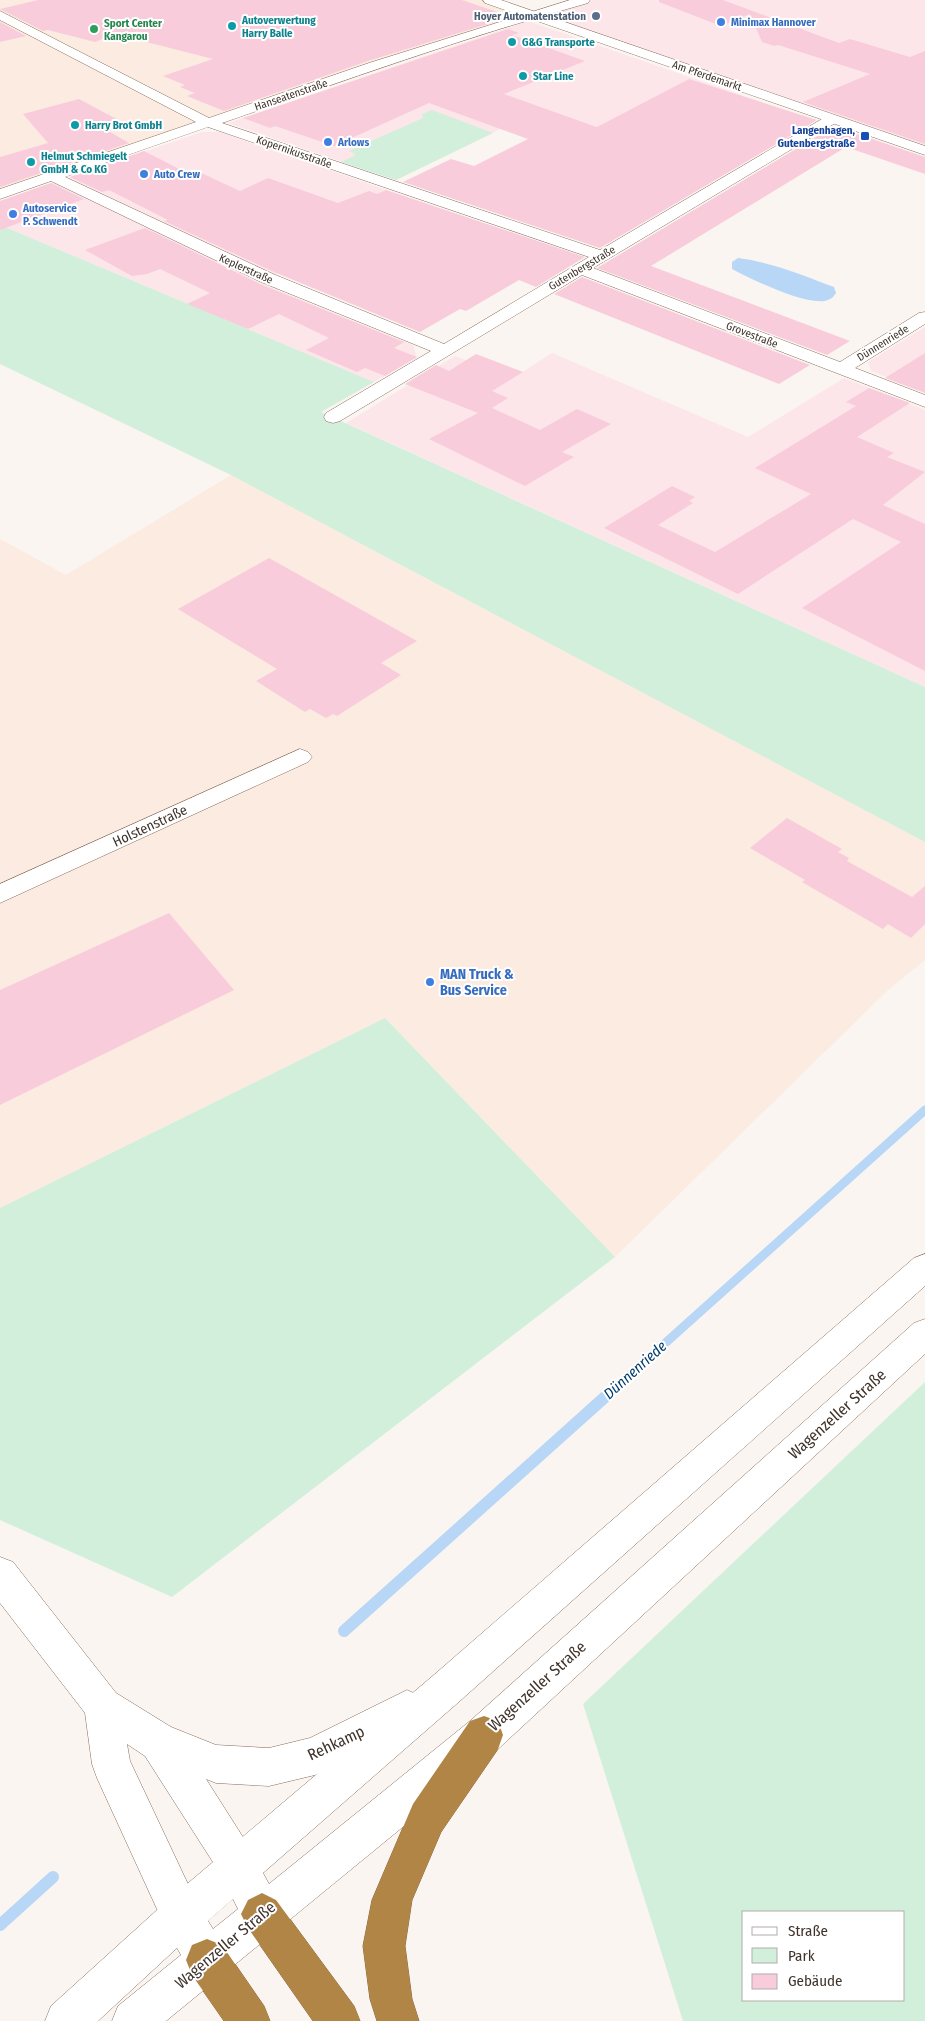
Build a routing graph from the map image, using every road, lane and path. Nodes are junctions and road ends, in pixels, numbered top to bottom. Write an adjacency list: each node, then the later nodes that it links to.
1 (490, 0): 4 (street, Am Pferdemarkt)
2 (584, 0): 4 (street, Hanseatenstraße)
3 (0, 14): 6 (street, Kopernikusstraße)
4 (533, 15): 5 (street, Am Pferdemarkt); 6 (street, Hanseatenstraße)
5 (832, 118): 7 (street, Am Pferdemarkt); 10 (street, Gutenbergstraße)
6 (209, 123): 8 (street, Hanseatenstraße); 10 (street, Kopernikusstraße)
7 (925, 151)
8 (52, 176): 9 (street, Hanseatenstraße); 13 (street, Keplerstraße)
9 (0, 194)
10 (602, 256): 11 (street, Gutenbergstraße)
11 (580, 269): 13 (street, Gutenbergstraße); 14 (street, Grovestraße)
12 (925, 317): 14 (street, Dünnenriede)
13 (444, 350): 16 (street, Gutenbergstraße)
14 (841, 369): 15 (street, Grovestraße)
15 (925, 401)
16 (333, 417)
17 (300, 757): 18 (street, Holstenstraße)
18 (0, 894)
19 (925, 1267): 22 (street)
20 (925, 1333): 24 (street, Wagenzeller Straße)
21 (0, 1574): 23 (street, Rehkamp)
22 (448, 1687): 25 (street, Rehkamp); 26 (street)
23 (103, 1706): 25 (street, Rehkamp); 28 (street)
24 (484, 1735): 27 (street, Wagenzeller Straße); 34 (highway)
25 (159, 1742): 26 (street, Rehkamp)
26 (239, 1867): 27 (street, Rehkamp); 28 (street)
27 (262, 1914): 29 (street, Wagenzeller Straße); 33 (highway)
28 (182, 1916): 29 (street); 30 (street)
29 (207, 1960): 31 (street, Wagenzeller Straße); 32 (highway)
30 (66, 2021)
31 (133, 2021)
32 (249, 2021)
33 (339, 2021)
34 (398, 2021)

